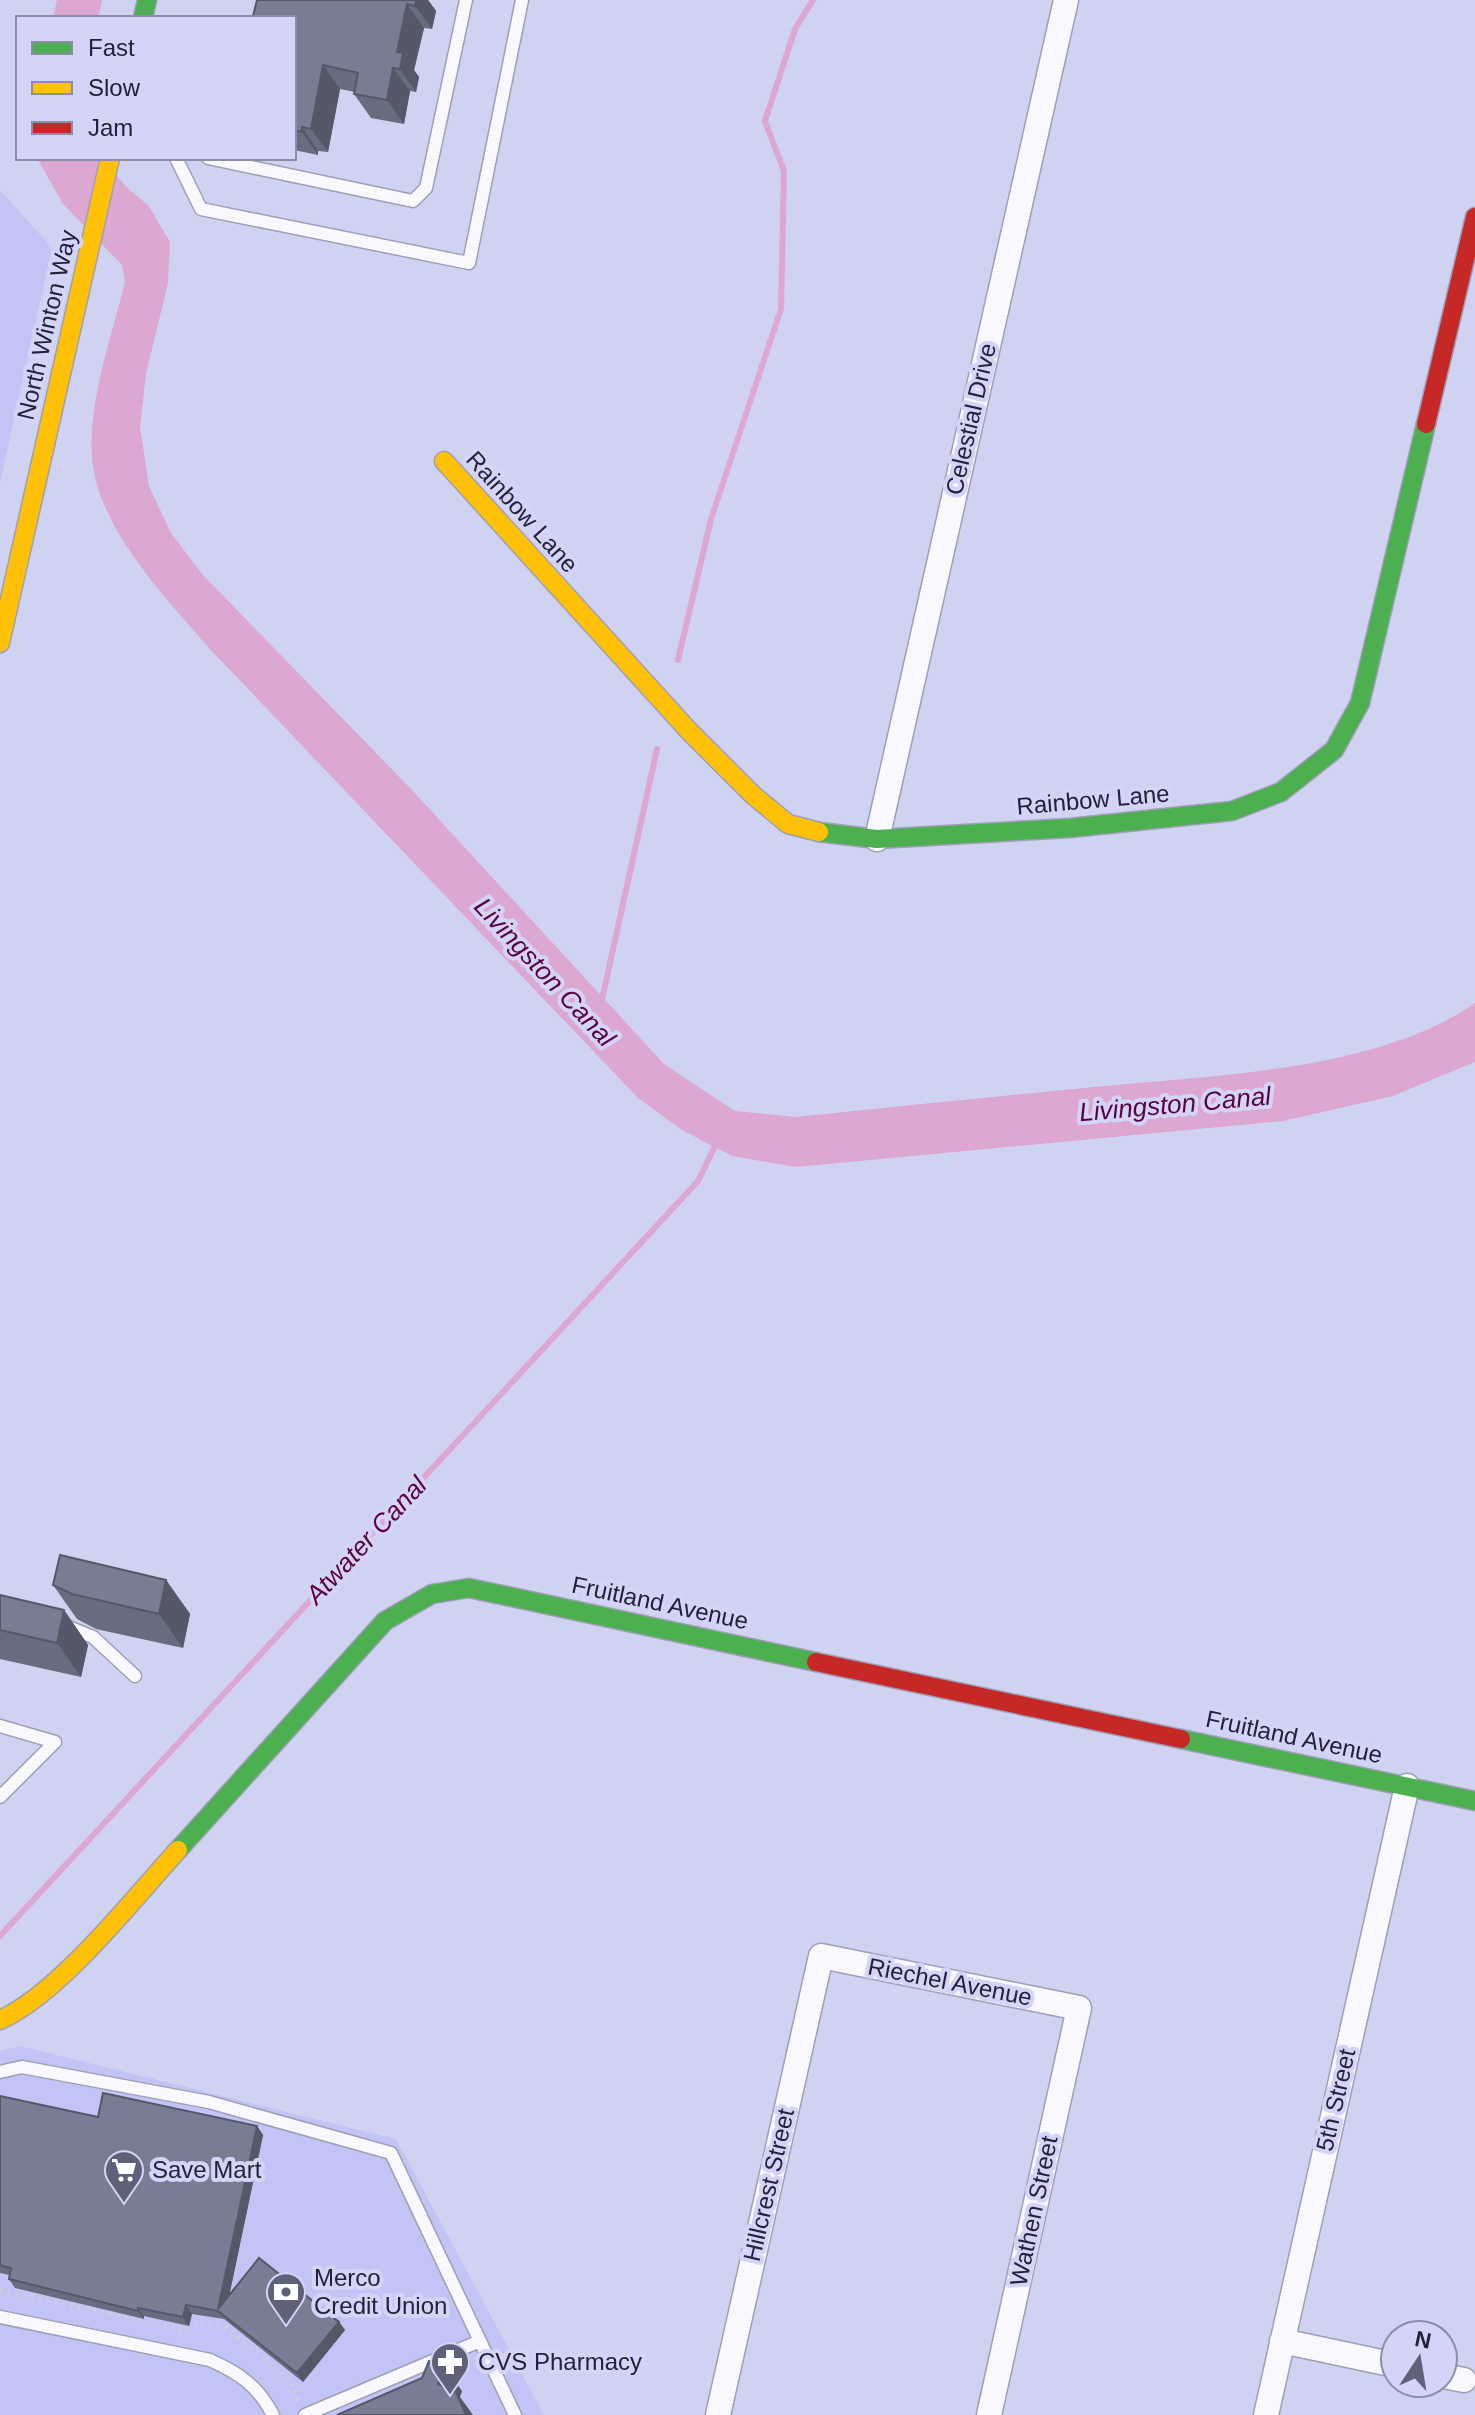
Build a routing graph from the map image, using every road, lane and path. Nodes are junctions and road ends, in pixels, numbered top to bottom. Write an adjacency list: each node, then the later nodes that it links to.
1 (466, 0): 7 (lane)
2 (522, 0): 5 (lane)
3 (1066, 0): 11 (street, Celestial Drive)
4 (110, 160): 10 (street, North Winton Way)
5 (177, 160)
6 (226, 160): 7 (lane)
7 (252, 163)
8 (1475, 217): 11 (street, Rainbow Lane)
9 (444, 461): 11 (street, Rainbow Lane)
10 (0, 643)
11 (877, 839)
12 (52, 1616): 13 (lane)
13 (135, 1676)
14 (0, 1726): 16 (lane)
15 (1407, 1786): 17 (street, Fruitland Avenue); 20 (street, Fruitland Avenue); 25 (street, 5th Street)
16 (0, 1797)
17 (1475, 1801)
18 (821, 1956): 19 (street, Riechel Avenue); 30 (street, Hillcrest Street)
19 (1079, 2008): 31 (street, Wathen Street)
20 (0, 2020)
21 (0, 2072): 24 (lane)
22 (0, 2290): 28 (path)
23 (0, 2317): 27 (lane)
24 (480, 2341): 28 (lane); 29 (lane)
25 (1282, 2341): 26 (street); 32 (street, 5th Street)
26 (1379, 2362)
27 (273, 2415)
28 (305, 2415)
29 (515, 2415)
30 (718, 2415)
31 (989, 2415)
32 (1266, 2415)

